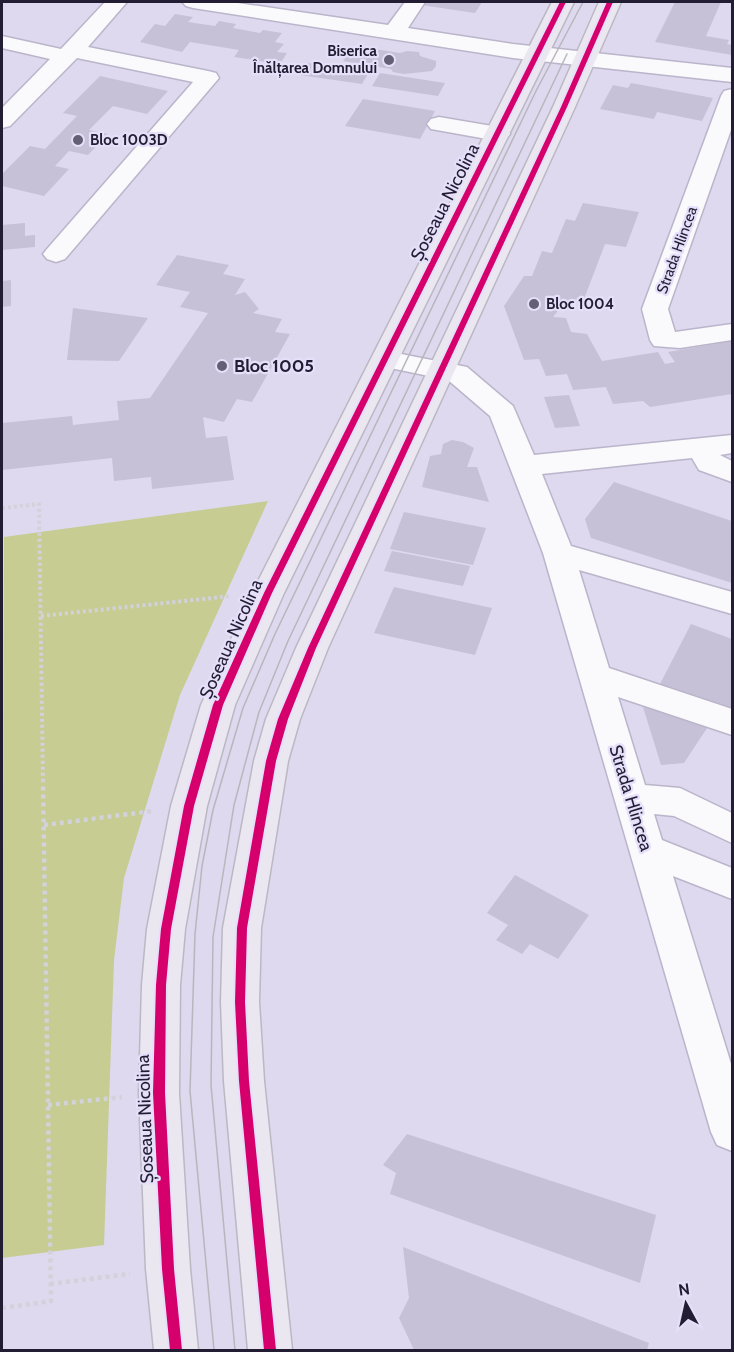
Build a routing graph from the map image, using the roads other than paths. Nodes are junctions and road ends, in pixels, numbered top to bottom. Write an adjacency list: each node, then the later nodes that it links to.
1 (116, 2): 8 (street)
2 (193, 2): 6 (street)
3 (415, 2): 6 (street)
4 (563, 2): 9 (main road, Șoseaua Nicolina)
5 (610, 2): 10 (main road)
6 (394, 33): 9 (street)
7 (2, 42): 8 (street)
8 (69, 53): 13 (street); 16 (street)
9 (537, 53): 10 (street); 15 (main road, Șoseaua Nicolina)
10 (586, 57): 11 (street); 19 (main road)
11 (732, 75)
12 (732, 96): 17 (street, Strada Hlincea)
13 (2, 120)
14 (439, 124): 15 (street)
15 (498, 134): 18 (main road, Șoseaua Nicolina)
16 (56, 254)
17 (732, 332)
18 (386, 359): 19 (street, Strada Hlincea); 33 (main road, Șoseaua Nicolina)
19 (441, 370): 22 (street, Strada Hlincea); 34 (main road)
20 (732, 444): 21 (street)
21 (702, 447): 22 (street); 23 (street)
22 (524, 466): 24 (street, Strada Hlincea)
23 (732, 472)
24 (558, 552): 25 (street); 26 (street, Strada Hlincea)
25 (732, 603)
26 (594, 676): 27 (street); 28 (street, Strada Hlincea)
27 (732, 722)
28 (630, 798): 29 (street); 30 (street, Strada Hlincea)
29 (732, 829)
30 (646, 849): 31 (street); 32 (street, Strada Hlincea)
31 (732, 884)
32 (732, 1132)
33 (176, 1350)
34 (270, 1350)

